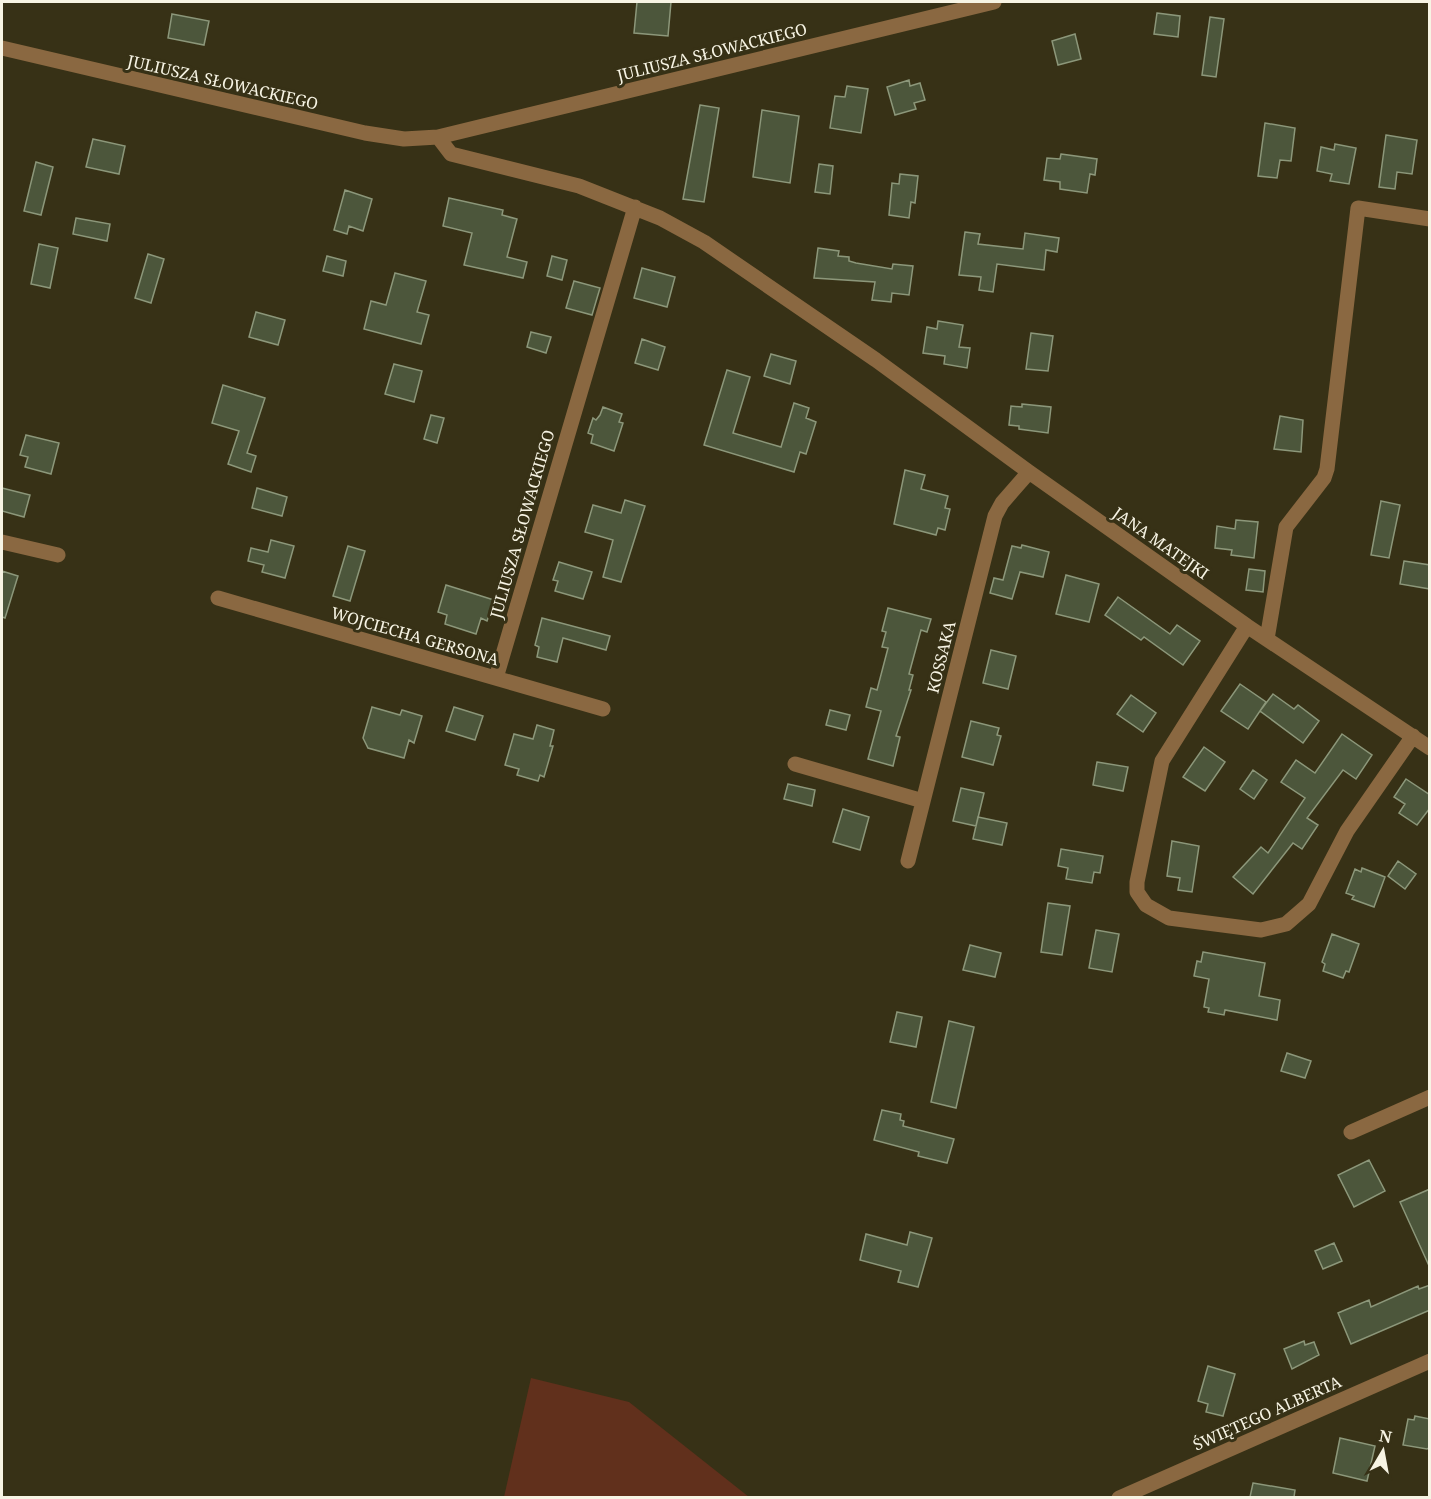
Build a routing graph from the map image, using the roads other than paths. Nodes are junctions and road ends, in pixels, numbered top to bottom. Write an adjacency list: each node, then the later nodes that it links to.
1 (994, 2): 3 (street, JULIUSZA SŁOWACKIEGO)
2 (2, 48): 3 (street, JULIUSZA SŁOWACKIEGO)
3 (438, 137): 4 (street)
4 (635, 207): 6 (street, JANA MATEJKI); 12 (street, JULIUSZA SŁOWACKIEGO)
5 (1430, 219): 11 (street)
6 (1029, 472): 10 (street, JANA MATEJKI); 17 (street, KOSSAKA)
7 (2, 542): 8 (street)
8 (58, 555)
9 (218, 598): 12 (street, WOJCIECHA GERSONA)
10 (1247, 626): 11 (street, JANA MATEJKI); 14 (street)
11 (1267, 639): 14 (street, JANA MATEJKI)
12 (495, 678): 13 (street, WOJCIECHA GERSONA)
13 (603, 709)
14 (1413, 736): 15 (street, JANA MATEJKI)
15 (1430, 748)
16 (795, 764): 17 (street)
17 (923, 801): 18 (street, KOSSAKA)
18 (908, 861)
19 (1430, 1097): 20 (street)
20 (1351, 1132)
21 (1430, 1361): 22 (street, ŚWIĘTEGO ALBERTA)
22 (1119, 1497)

